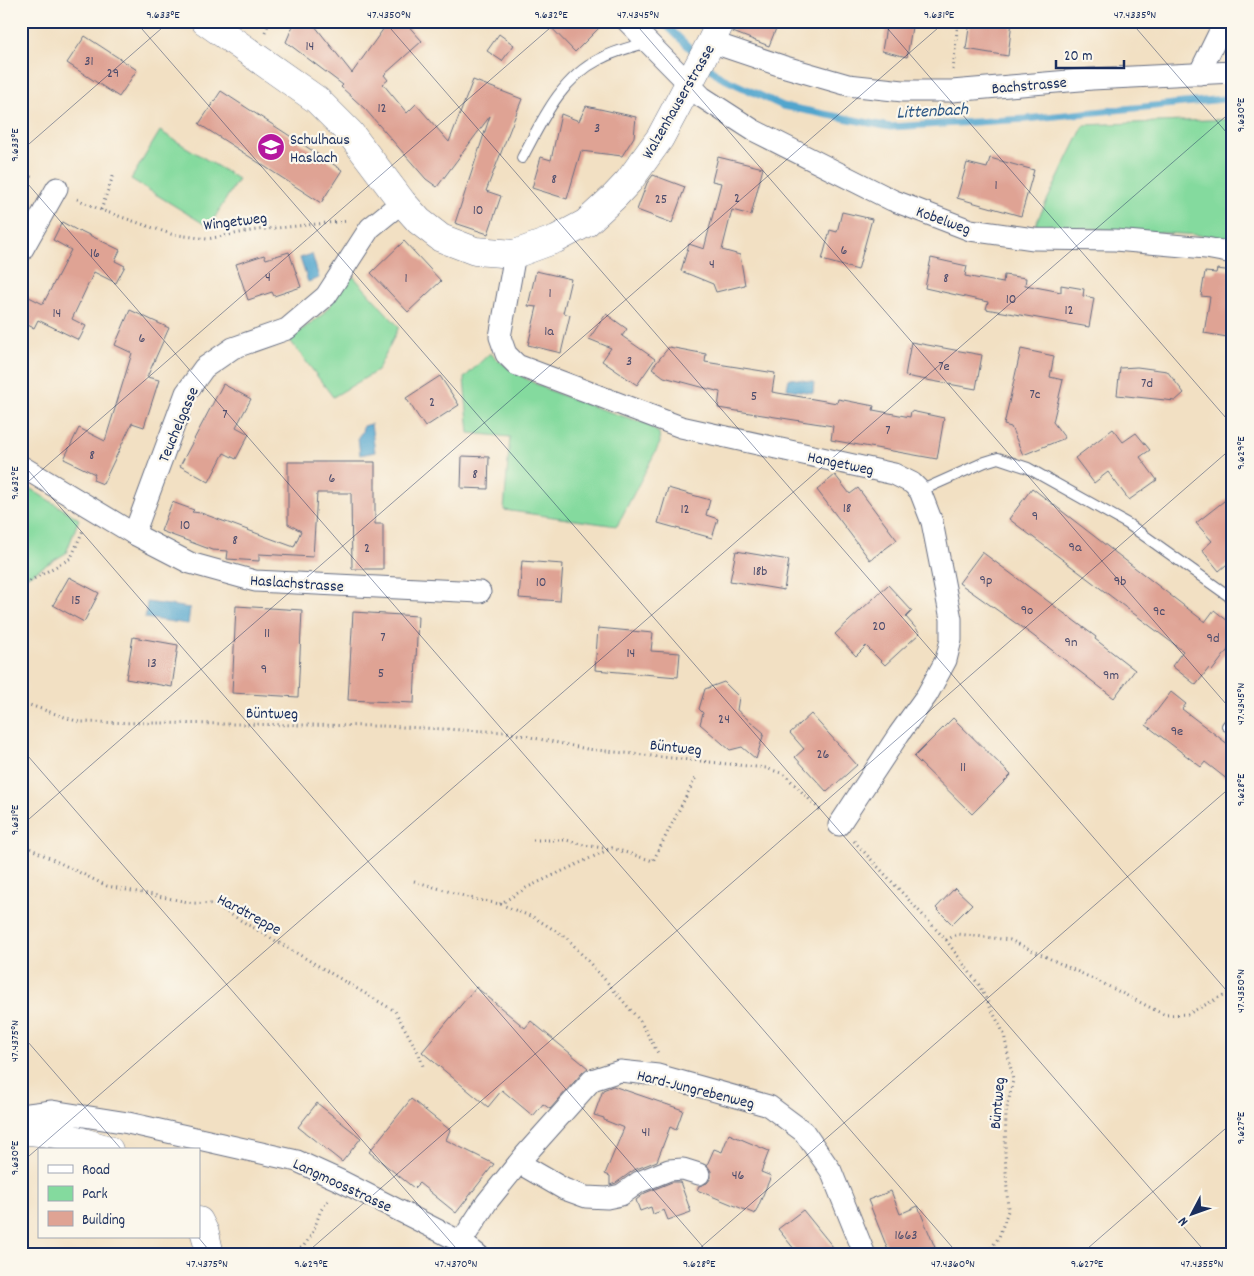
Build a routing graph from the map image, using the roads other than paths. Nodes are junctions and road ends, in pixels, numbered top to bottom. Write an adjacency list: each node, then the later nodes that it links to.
1 (205, 21): 10 (street, Walzenhauserstrasse)
2 (627, 21): 4 (street, Kobelweg)
3 (1225, 21): 7 (street)
4 (648, 42): 5 (street, Kobelweg); 8 (lane)
5 (705, 53): 7 (street, Bachstrasse); 12 (street, Kobelweg); 13 (street, Walzenhauserstrasse)
6 (1233, 72): 7 (street, Bachstrasse)
7 (1199, 74)
8 (522, 158)
9 (57, 188): 11 (street)
10 (402, 202): 13 (street, Walzenhauserstrasse); 16 (street, Teuchelgasse)
11 (21, 252)
12 (1233, 253)
13 (515, 254): 15 (street, Hangetweg)
14 (21, 466): 16 (street, Haslachstrasse)
15 (920, 491): 18 (lane); 19 (street)
16 (134, 534): 17 (street, Haslachstrasse)
17 (480, 592)
18 (1233, 599)
19 (839, 825)
20 (21, 1115): 26 (street, Langmoosstrasse)
21 (21, 1130): 22 (street)
22 (102, 1148)
23 (519, 1163): 24 (street); 26 (street, Hard-Jungrebenweg); 29 (street, Hard-Jungrebenweg)
24 (699, 1174)
25 (200, 1224): 27 (street)
26 (461, 1242): 28 (street, Langmoosstrasse)
27 (210, 1255)
28 (478, 1255)
29 (865, 1255)

